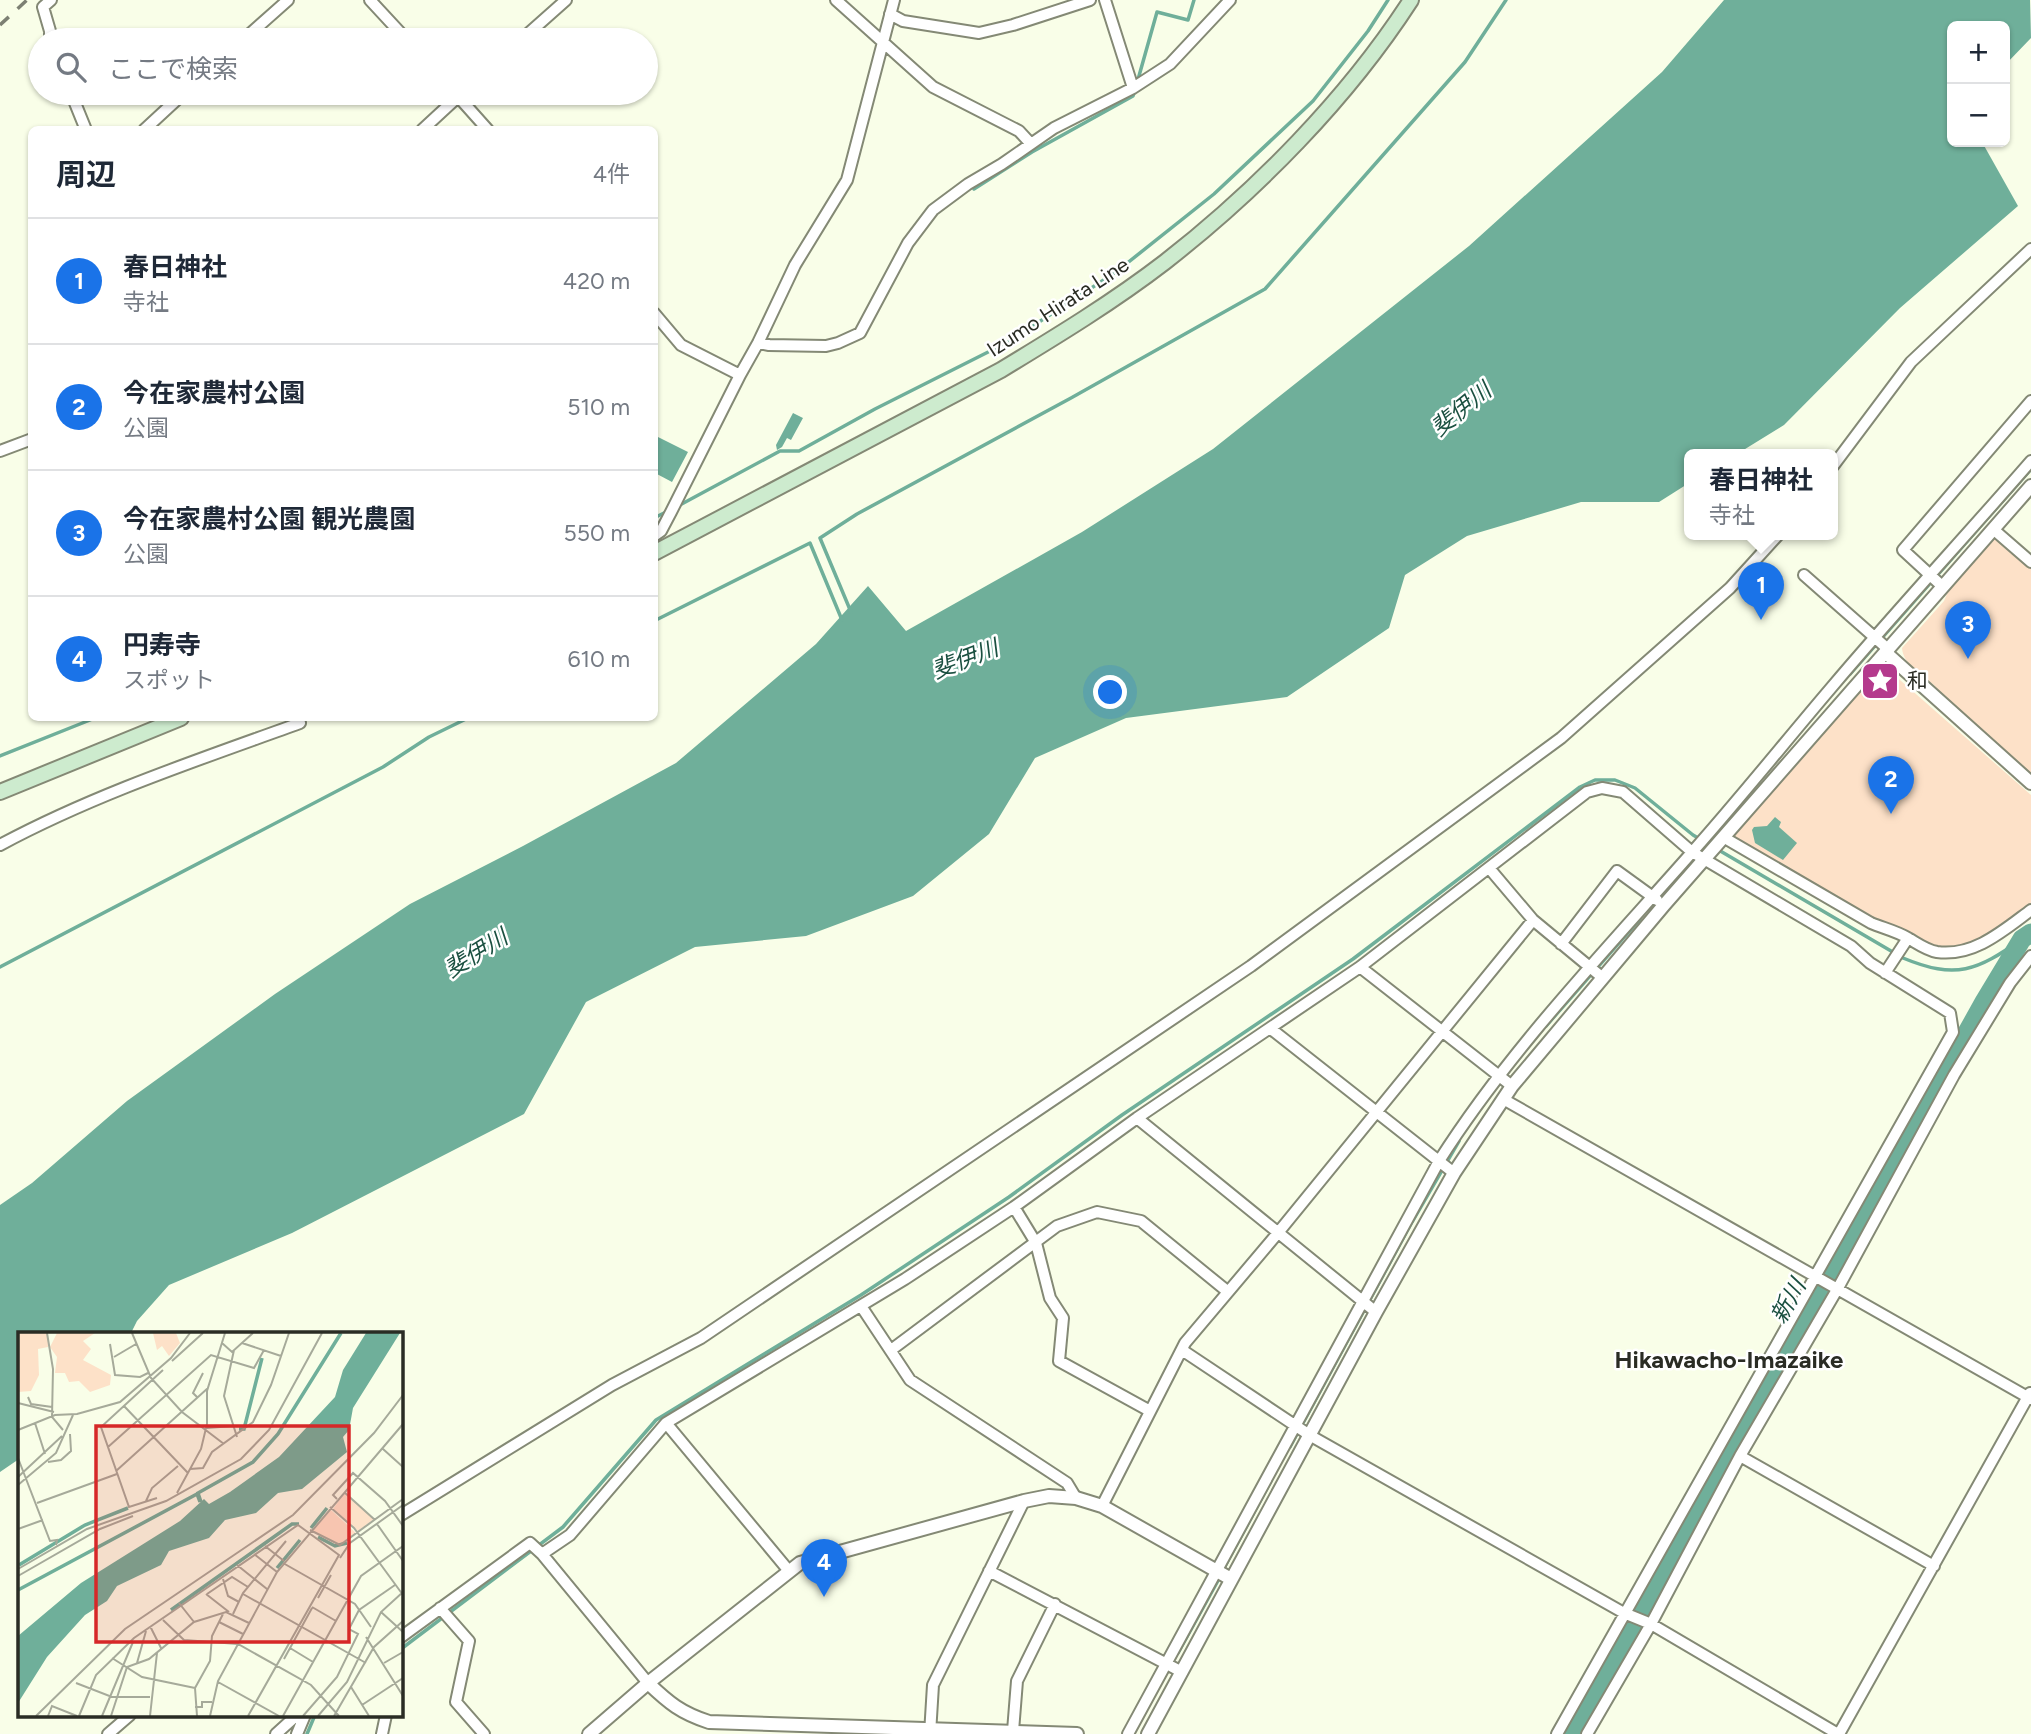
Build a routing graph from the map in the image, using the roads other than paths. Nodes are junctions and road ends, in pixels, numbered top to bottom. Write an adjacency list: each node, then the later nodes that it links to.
1 (51, 0): 12 (street)
2 (288, 0): 13 (street)
3 (370, 0): 14 (street)
4 (566, 0): 15 (street)
5 (836, 0): 16 (street)
6 (894, 0): 11 (street)
7 (1090, 0): 11 (street)
8 (1105, 0): 17 (street)
9 (1230, 0): 17 (street)
10 (1410, 0): 40 (main road, Izumo Hirata Line)
11 (890, 14): 16 (street)
12 (49, 28)
13 (256, 28)
14 (396, 28)
15 (534, 28)
16 (882, 42): 26 (street); 29 (street)
17 (1133, 88): 26 (street)
18 (76, 105): 22 (street)
19 (171, 105): 23 (street)
20 (447, 105): 24 (street)
21 (467, 105): 25 (street)
22 (84, 126)
23 (148, 126)
24 (426, 126)
25 (485, 126)
26 (1031, 144): 29 (street)
27 (2031, 249): 34 (street)
28 (658, 319): 30 (street)
29 (758, 343): 30 (street)
30 (740, 375): 38 (street)
31 (2031, 401): 43 (street)
32 (28, 440): 33 (street)
33 (0, 451)
34 (1838, 459)
35 (2031, 461): 43 (street)
36 (2031, 486): 37 (street)
37 (1993, 528): 41 (street); 43 (street)
38 (658, 533)
39 (1774, 540): 99 (street)
40 (658, 552)
41 (2031, 562)
42 (1804, 575): 44 (street)
43 (1936, 580): 44 (street); 45 (street)
44 (1875, 638): 45 (street); 46 (street)
45 (1887, 652): 47 (street); 52 (street)
46 (1832, 687): 47 (street); 50 (street)
47 (1845, 698): 51 (street)
48 (174, 721): 53 (main road)
49 (300, 723): 55 (street)
50 (1763, 771): 51 (street); 56 (street)
51 (1773, 781): 54 (street)
52 (2031, 783)
53 (0, 792)
54 (1723, 837): 57 (street); 63 (street)
55 (0, 845)
56 (1692, 852): 57 (street); 58 (street); 59 (street)
57 (1704, 859): 60 (street); 68 (street)
58 (1489, 868): 62 (street); 66 (street)
59 (1652, 896): 60 (street); 64 (street); 67 (street)
60 (1664, 905): 69 (street)
61 (2031, 909): 63 (street)
62 (1533, 920): 64 (street); 71 (street)
63 (1907, 939): 68 (street)
64 (1561, 944): 67 (street)
65 (2031, 956): 83 (street)
66 (1360, 967): 70 (street); 71 (street)
67 (1590, 967): 69 (street); 72 (street)
68 (1887, 970): 82 (street)
69 (1603, 978): 73 (street)
70 (1271, 1029): 75 (street); 76 (street)
71 (1442, 1030): 72 (street); 75 (street)
72 (1499, 1075): 73 (street); 77 (street)
73 (1512, 1086): 74 (street)
74 (1503, 1100): 78 (street); 82 (street)
75 (1376, 1111): 77 (street); 80 (street)
76 (1137, 1118): 79 (street); 80 (street)
77 (1439, 1161): 78 (street); 85 (street)
78 (1454, 1173): 87 (street)
79 (1014, 1207): 81 (street); 86 (street)
80 (1278, 1234): 84 (street); 85 (street)
81 (1036, 1243): 84 (street); 88 (street); 91 (street)
82 (1818, 1277): 83 (street); 108 (street)
83 (1838, 1289): 90 (street); 95 (street)
84 (1227, 1291): 89 (street)
85 (1364, 1302): 87 (street); 93 (street)
86 (861, 1306): 88 (street); 92 (street)
87 (1376, 1312): 94 (street)
88 (891, 1350): 96 (street)
89 (1182, 1350): 91 (street); 93 (street)
90 (2030, 1395): 101 (street)
91 (1150, 1411): 98 (street)
92 (666, 1423): 100 (street); 102 (street)
93 (1295, 1425): 94 (street); 104 (street)
94 (1311, 1436): 105 (street); 108 (street)
95 (1740, 1456): 101 (street); 109 (street)
96 (1076, 1499): 97 (street); 98 (street)
97 (1024, 1501): 102 (street); 103 (street)
98 (1102, 1506): 104 (street)
99 (402, 1514)
100 (542, 1554): 107 (street); 113 (street)
101 (1934, 1566): 133 (street)
102 (789, 1571): 113 (street)
103 (989, 1571): 106 (street); 120 (street)
104 (1216, 1571): 105 (street); 111 (street)
105 (1231, 1579): 112 (street)
106 (1055, 1604): 111 (street); 121 (street)
107 (440, 1608): 110 (street); 126 (street)
108 (1628, 1614): 109 (street); 131 (street)
109 (1651, 1624): 132 (street); 133 (street)
110 (402, 1636)
111 (1166, 1664): 112 (street); 114 (street)
112 (1182, 1672): 119 (street)
113 (648, 1683): 120 (street); 127 (street)
114 (1140, 1713): 119 (street); 129 (street)
115 (129, 1716): 122 (street)
116 (297, 1716): 123 (street)
117 (306, 1716): 124 (street)
118 (386, 1716): 125 (street)
119 (1154, 1722): 130 (street)
120 (930, 1731): 121 (street)
121 (1013, 1731): 128 (street)
122 (108, 1734)
123 (276, 1734)
124 (297, 1734)
125 (382, 1734)
126 (484, 1734)
127 (589, 1734)
128 (1077, 1734)
129 (1128, 1734)
130 (1148, 1734)
131 (1557, 1734)
132 (1587, 1734)
133 (1838, 1734)

